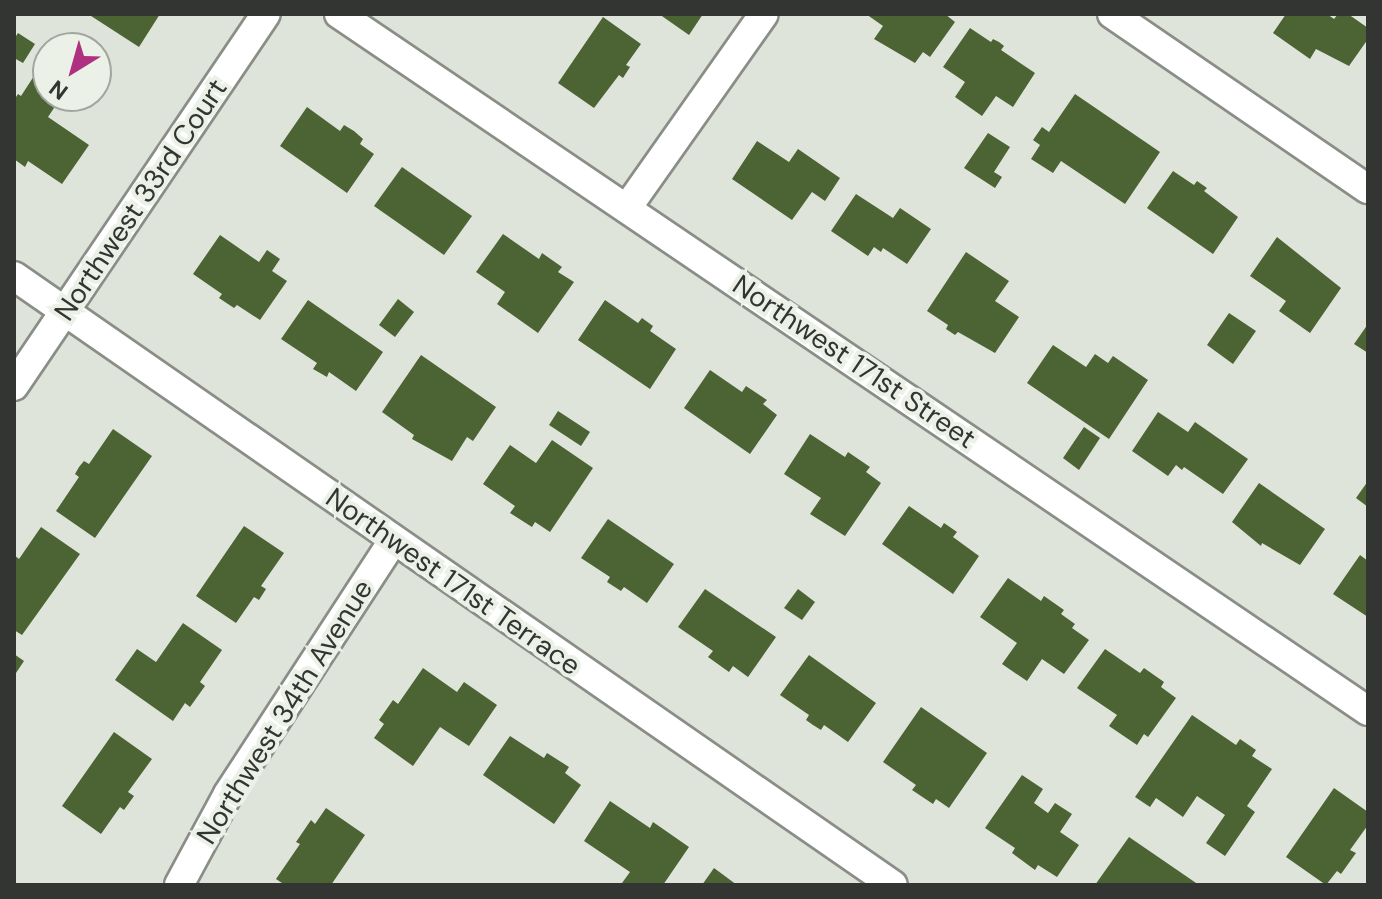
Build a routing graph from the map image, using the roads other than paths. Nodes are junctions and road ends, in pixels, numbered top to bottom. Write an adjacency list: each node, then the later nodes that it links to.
1 (266, 14): 8 (street, Northwest 33rd Court)
2 (339, 14): 6 (street, Northwest 171st Street)
3 (764, 14): 6 (street)
4 (1112, 14): 5 (street)
5 (1368, 189)
6 (627, 208): 11 (street, Northwest 171st Street)
7 (14, 276): 8 (street, Northwest 171st Terrace)
8 (66, 312): 9 (street, Northwest 33rd Court); 10 (street, Northwest 171st Terrace)
9 (14, 386)
10 (393, 541): 12 (street, Northwest 34th Avenue); 13 (street, Northwest 171st Terrace)
11 (1368, 711)
12 (179, 885)
13 (893, 885)

